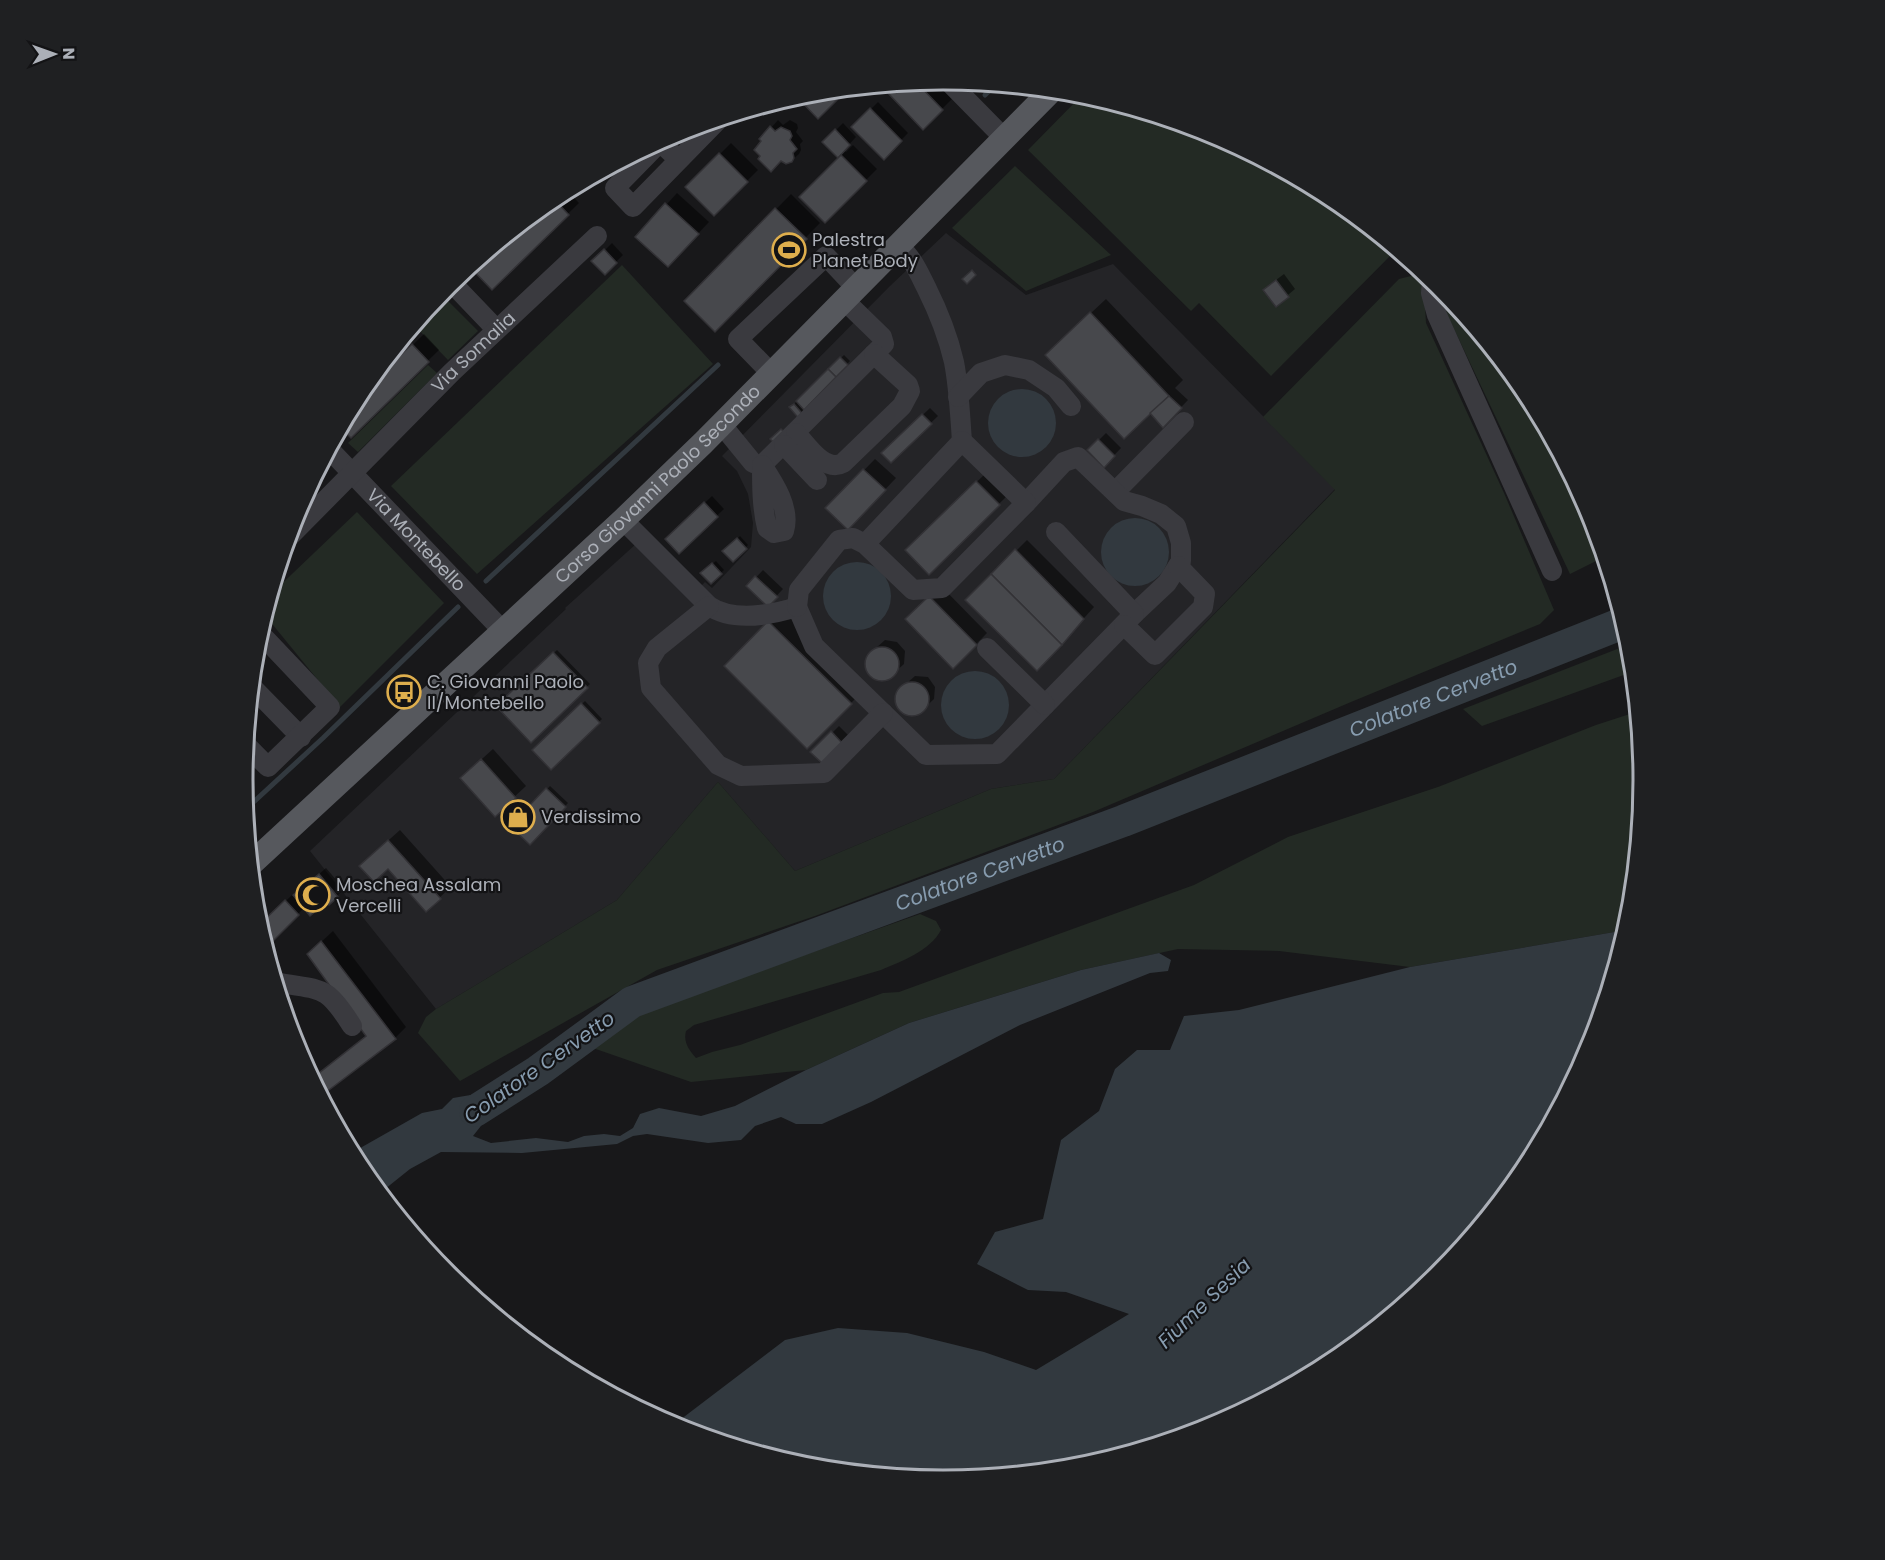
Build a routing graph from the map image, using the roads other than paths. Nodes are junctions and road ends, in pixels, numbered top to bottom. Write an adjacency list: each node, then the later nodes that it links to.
1 (958, 90): 4 (street)
2 (1044, 98): 4 (main road, Corso Giovanni Paolo Secondo)
3 (706, 133): 5 (street)
4 (1004, 138): 9 (main road, Corso Giovanni Paolo Secondo)
5 (666, 148)
6 (645, 158): 7 (street)
7 (633, 207)
8 (597, 236): 13 (street, Via Somalia)
9 (898, 245): 12 (main road, Corso Giovanni Paolo Secondo); 16 (street)
10 (458, 289): 13 (street)
11 (1431, 293): 32 (street)
12 (850, 294): 14 (street); 15 (main road, Corso Giovanni Paolo Secondo); 15 (street)
13 (496, 329): 23 (street, Via Somalia)
14 (874, 354): 20 (street); 20 (street)
15 (771, 374): 19 (main road, Corso Giovanni Paolo Secondo)
16 (958, 397): 17 (street); 21 (street)
17 (1071, 406)
18 (1184, 422): 25 (street)
19 (722, 425): 20 (street); 27 (main road, Corso Giovanni Paolo Secondo)
20 (790, 439): 24 (street)
21 (962, 441): 26 (street); 30 (street)
22 (335, 455): 23 (street, Via Montebello)
23 (353, 473): 28 (street, Via Somalia); 36 (street, Via Montebello)
24 (817, 480)
25 (1115, 492): 26 (street); 31 (street)
26 (1026, 503): 30 (street)
27 (623, 520): 33 (street); 36 (main road, Corso Giovanni Paolo Secondo)
28 (302, 524)
29 (1056, 532): 35 (street)
30 (864, 544): 34 (street)
31 (1178, 566): 35 (street); 35 (street)
32 (1552, 571)
33 (709, 606): 34 (street); 41 (street)
34 (797, 607): 41 (street)
35 (1129, 619): 40 (street)
36 (502, 631): 44 (main road, Corso Giovanni Paolo Secondo)
37 (267, 640): 42 (street)
38 (987, 648): 40 (street)
39 (258, 693): 42 (street)
40 (1045, 705): 41 (street)
41 (883, 713)
42 (301, 737): 43 (street)
43 (254, 752)
44 (257, 859)
45 (283, 983): 46 (street)
46 (352, 1026)

